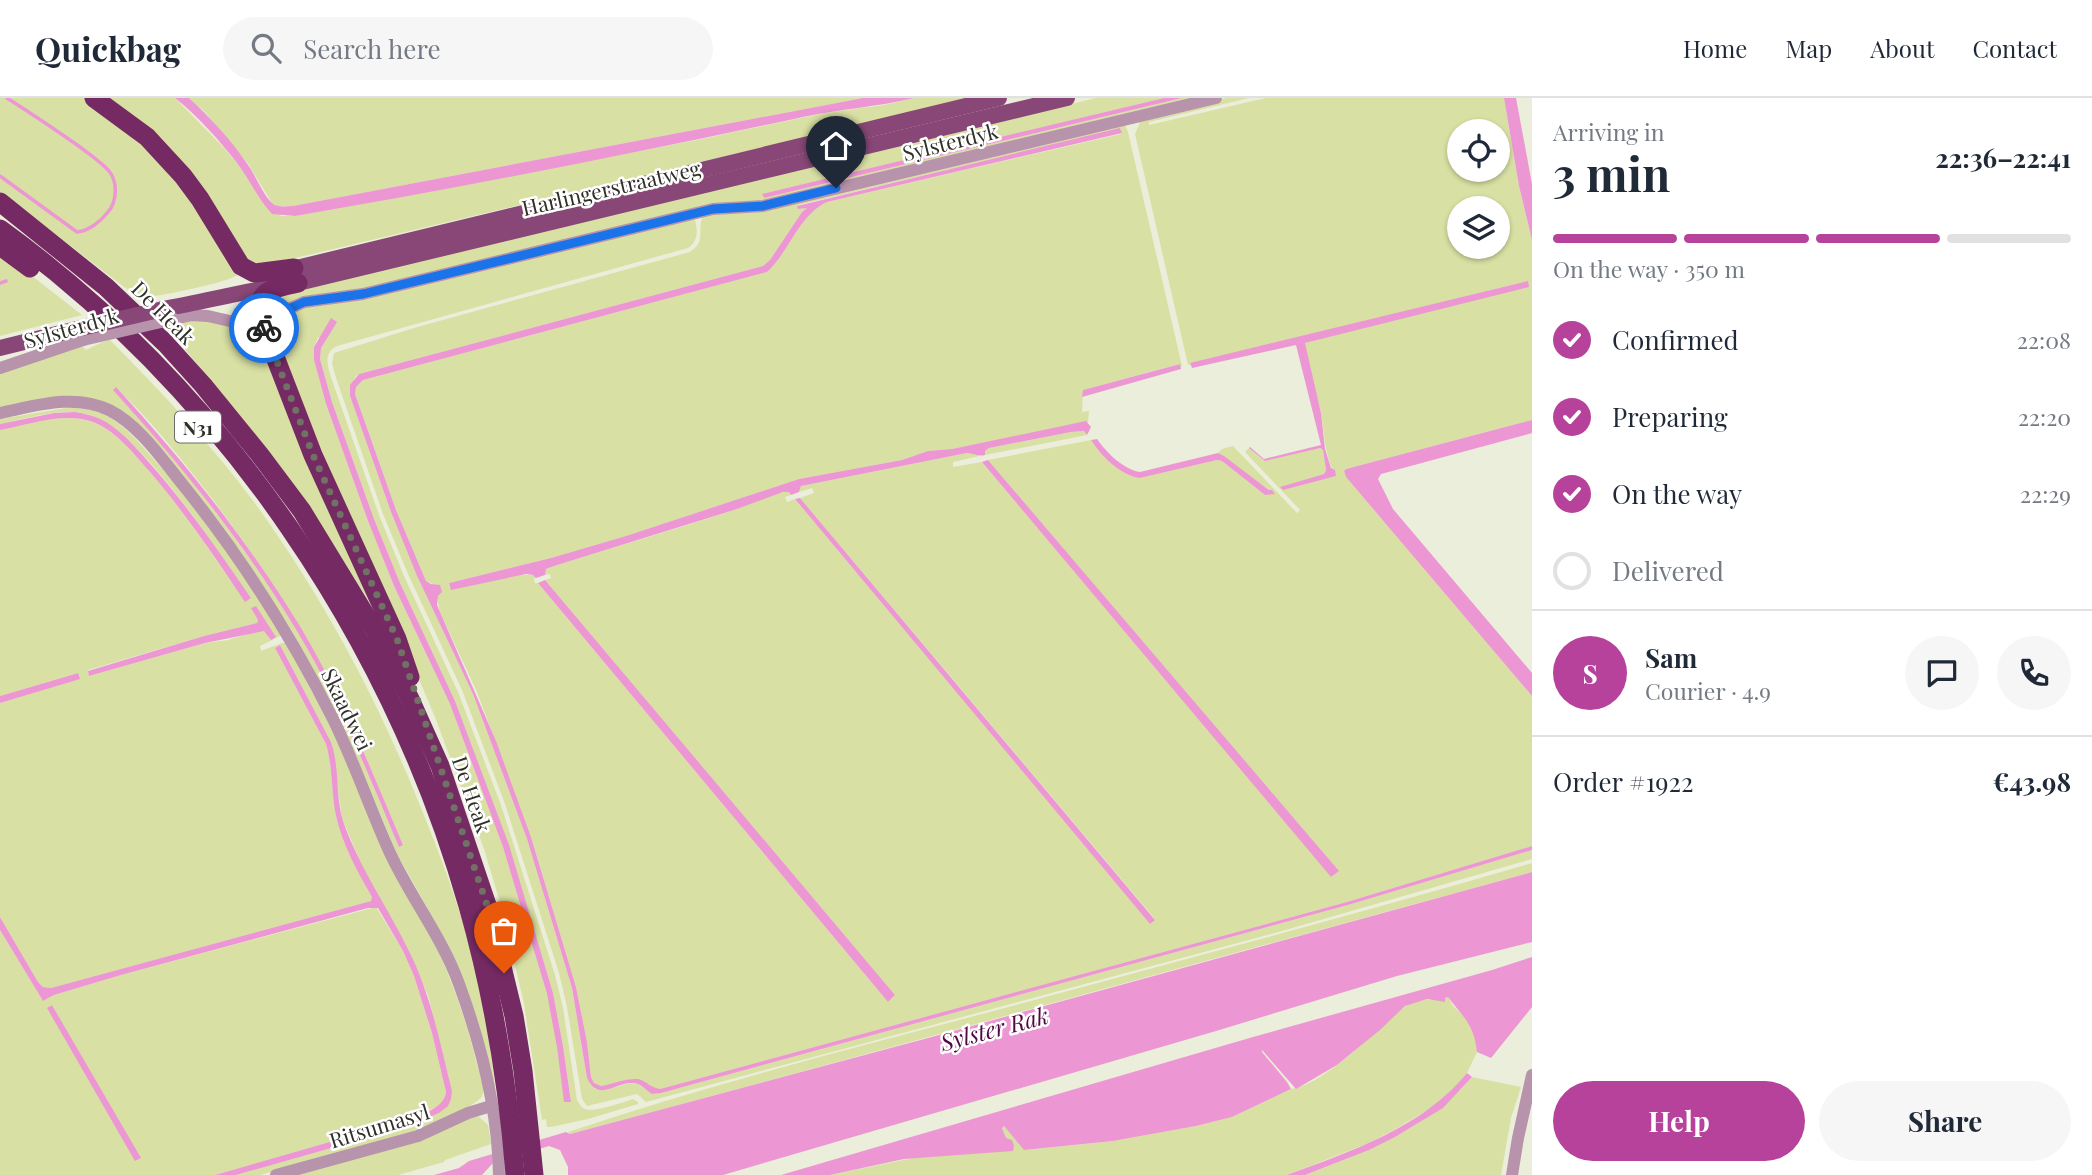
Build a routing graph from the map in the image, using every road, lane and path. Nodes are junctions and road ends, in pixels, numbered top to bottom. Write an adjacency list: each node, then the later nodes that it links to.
1 (94, 98): 8 (highway)
2 (999, 98): 8 (main road, Harlingerstraatweg)
3 (1067, 98): 8 (main road, Harlingerstraatweg)
4 (1216, 98): 10 (street, Sylsterdyk)
5 (0, 202): 16 (highway, De Heak / N31)
6 (0, 229): 15 (highway, De Heak / N31)
7 (0, 246): 15 (highway, N31)
8 (296, 275): 9 (main road, Harlingerstraatweg); 10 (highway)
9 (168, 314): 10 (street, Sylsterdyk); 11 (main road, Harlingerstraatweg, bridge)
10 (260, 318): 16 (highway, N31)
11 (78, 335): 12 (main road, Harlingerstraatweg); 13 (street, Sylsterdyk)
12 (0, 348)
13 (0, 368)
14 (0, 413): 18 (street, Skaadwei)
15 (280, 515): 19 (highway, De Heak / N31)
16 (440, 766): 19 (highway, De Heak / N31)
17 (1532, 1076): 22 (street)
18 (491, 1105): 19 (street, Skaadwei); 21 (street, Ritsumasyl)
19 (512, 1135): 20 (highway, De Heak / N31)
20 (515, 1168)
21 (276, 1175)
22 (1512, 1175)

